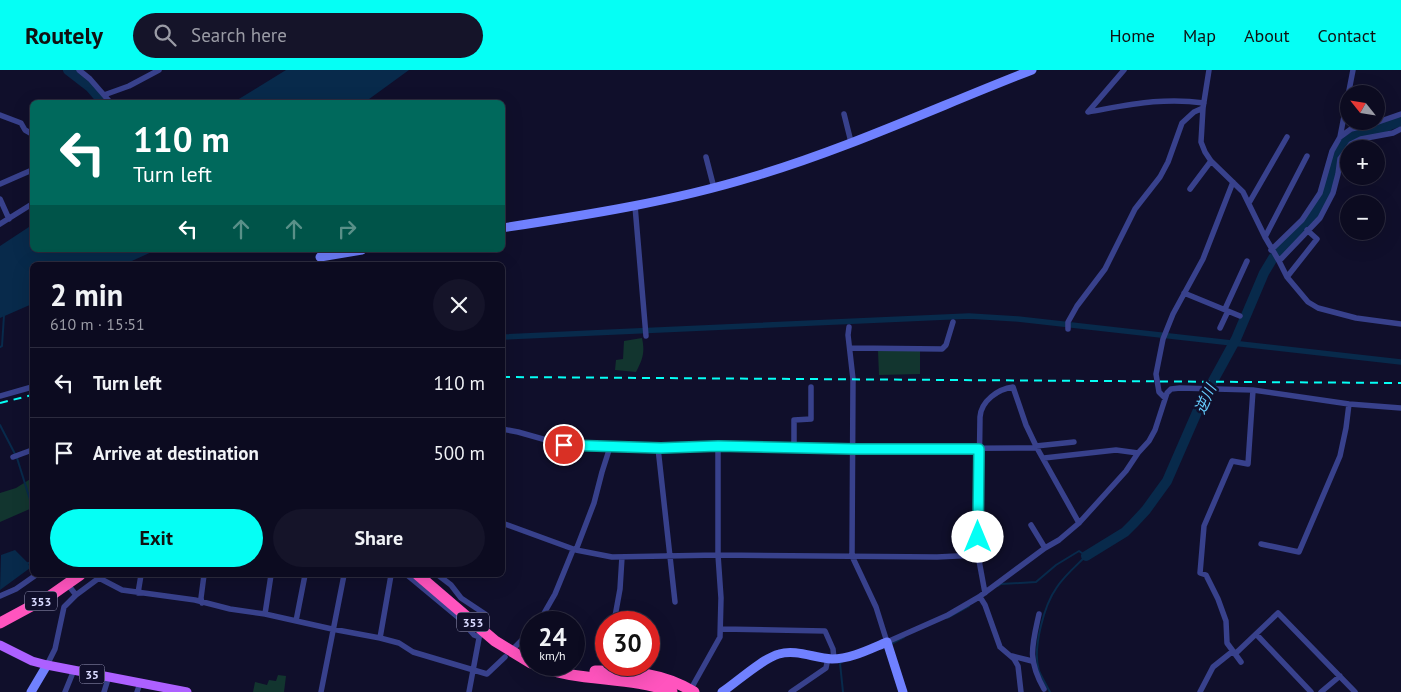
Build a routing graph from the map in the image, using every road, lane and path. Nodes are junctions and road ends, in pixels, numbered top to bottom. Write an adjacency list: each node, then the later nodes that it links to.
1 (79, 70): 7 (street)
2 (159, 70): 7 (street)
3 (1032, 70): 17 (street)
4 (1124, 70): 9 (street)
5 (1210, 70): 9 (street)
6 (1352, 70): 16 (street)
7 (104, 95): 8 (street)
8 (108, 100)
9 (1204, 105): 20 (street); 46 (street)
10 (844, 114): 17 (street)
11 (1401, 114): 16 (street)
12 (0, 116): 14 (street)
13 (1401, 129): 33 (street)
14 (30, 132)
15 (1287, 137): 27 (street)
16 (1340, 138): 36 (street)
17 (851, 142): 24 (street)
18 (1306, 156): 34 (street)
19 (706, 157): 24 (street)
20 (1211, 161): 22 (street); 25 (street)
21 (30, 171): 23 (street)
22 (1234, 182): 27 (street); 41 (street)
23 (0, 184)
24 (714, 188): 29 (street)
25 (1190, 189)
26 (0, 199): 30 (street)
27 (1249, 202): 34 (street)
28 (30, 205): 30 (street)
29 (635, 206): 32 (street); 49 (street)
30 (9, 218): 31 (street)
31 (0, 224)
32 (505, 228)
33 (1307, 230): 37 (street); 40 (street)
34 (1265, 237): 36 (street)
35 (355, 252): 38 (street)
36 (1273, 252): 37 (street)
37 (1279, 260): 40 (street)
38 (321, 261)
39 (1247, 261): 42 (street)
40 (1287, 277): 45 (street)
41 (1184, 293): 42 (street); 55 (street)
42 (1226, 310): 43 (street); 48 (street)
43 (1240, 316)
44 (954, 322): 50 (street)
45 (1401, 324)
46 (1068, 326)
47 (849, 327): 50 (street)
48 (1220, 328)
49 (646, 336)
50 (851, 348): 67 (street)
51 (811, 386): 59 (street)
52 (30, 388): 54 (street)
53 (1252, 390): 55 (street); 56 (street); 122 (street)
54 (0, 396)
55 (1165, 398): 70 (street)
56 (1349, 404): 57 (street); 76 (street)
57 (1401, 408)
58 (795, 413): 59 (street)
59 (794, 420): 66 (street)
60 (505, 430): 63 (street)
61 (1074, 442): 64 (street)
62 (718, 446): 65 (street); 66 (street); 80 (street)
63 (610, 447): 65 (street); 78 (street)
64 (1037, 447): 68 (street); 68 (street); 72 (street)
65 (658, 448): 79 (street)
66 (794, 448): 67 (street)
67 (854, 449): 68 (street); 82 (street)
68 (979, 449): 81 (street)
69 (30, 451): 71 (street)
70 (1138, 452): 72 (street); 73 (street)
71 (16, 456)
72 (1044, 458): 73 (street)
73 (1079, 523): 77 (street)
74 (505, 524): 78 (street)
75 (1032, 525): 77 (street)
76 (1261, 544)
77 (1045, 548): 102 (street)
78 (574, 550): 83 (street); 105 (street)
79 (670, 555): 80 (street); 83 (street); 104 (street)
80 (718, 555): 82 (street); 114 (street)
81 (978, 555): 82 (street); 102 (street)
82 (852, 556): 119 (street)
83 (622, 557): 106 (street)
84 (33, 577): 101 (street)
85 (77, 577): 112 (highway, 353)
86 (100, 577): 100 (street)
87 (102, 577): 99 (street)
88 (141, 577): 99 (street)
89 (204, 577): 103 (street)
90 (271, 577): 107 (street)
91 (305, 577): 110 (street)
92 (344, 577): 113 (street)
93 (391, 577): 116 (street)
94 (409, 577): 131 (street)
95 (420, 577): 123 (highway, 353)
96 (427, 577): 121 (highway, 353)
97 (440, 577): 111 (street)
98 (71, 581): 100 (street); 109 (highway, 353)
99 (138, 593): 103 (street)
100 (76, 594): 129 (street)
101 (0, 596)
102 (982, 597): 119 (street); 124 (street)
103 (202, 602): 107 (street)
104 (675, 602)
105 (546, 611)
106 (616, 611)
107 (265, 614): 110 (street)
108 (1039, 614): 127 (street)
109 (0, 618)
110 (296, 621): 113 (street)
111 (483, 621)
112 (0, 623)
113 (332, 629): 116 (street); 145 (street)
114 (720, 629): 126 (street); 140 (street)
115 (1256, 634): 122 (street); 137 (street); 155 (street)
116 (380, 638): 131 (street)
117 (520, 642): 120 (street)
118 (0, 645): 129 (main road, 35)
119 (888, 645): 126 (street); 152 (street)
120 (515, 647)
121 (520, 651)
122 (1234, 652): 128 (street); 154 (street)
123 (520, 656)
124 (1010, 656): 127 (street); 153 (street)
125 (505, 657): 131 (street)
126 (831, 659): 150 (street); 151 (street)
127 (1032, 660): 139 (street)
128 (1241, 662)
129 (47, 665): 130 (main road, 35); 141 (street)
130 (74, 670): 135 (main road, 35); 142 (street)
131 (473, 671): 146 (street)
132 (585, 674): 140 (highway)
133 (585, 675): 148 (highway)
134 (585, 675): 149 (highway)
135 (109, 676): 138 (main road, 35); 143 (street)
136 (584, 676): 147 (highway)
137 (1340, 676): 156 (street); 157 (street)
138 (138, 687): 144 (main road, 35)
139 (1044, 689)
140 (693, 690)
141 (31, 692)
142 (65, 692)
143 (104, 692)
144 (187, 692)
145 (320, 692)
146 (469, 692)
147 (651, 692)
148 (672, 692)
149 (678, 692)
150 (722, 692)
151 (791, 692)
152 (903, 692)
153 (1021, 692)
154 (1200, 692)
155 (1311, 692)
156 (1322, 692)
157 (1355, 692)

